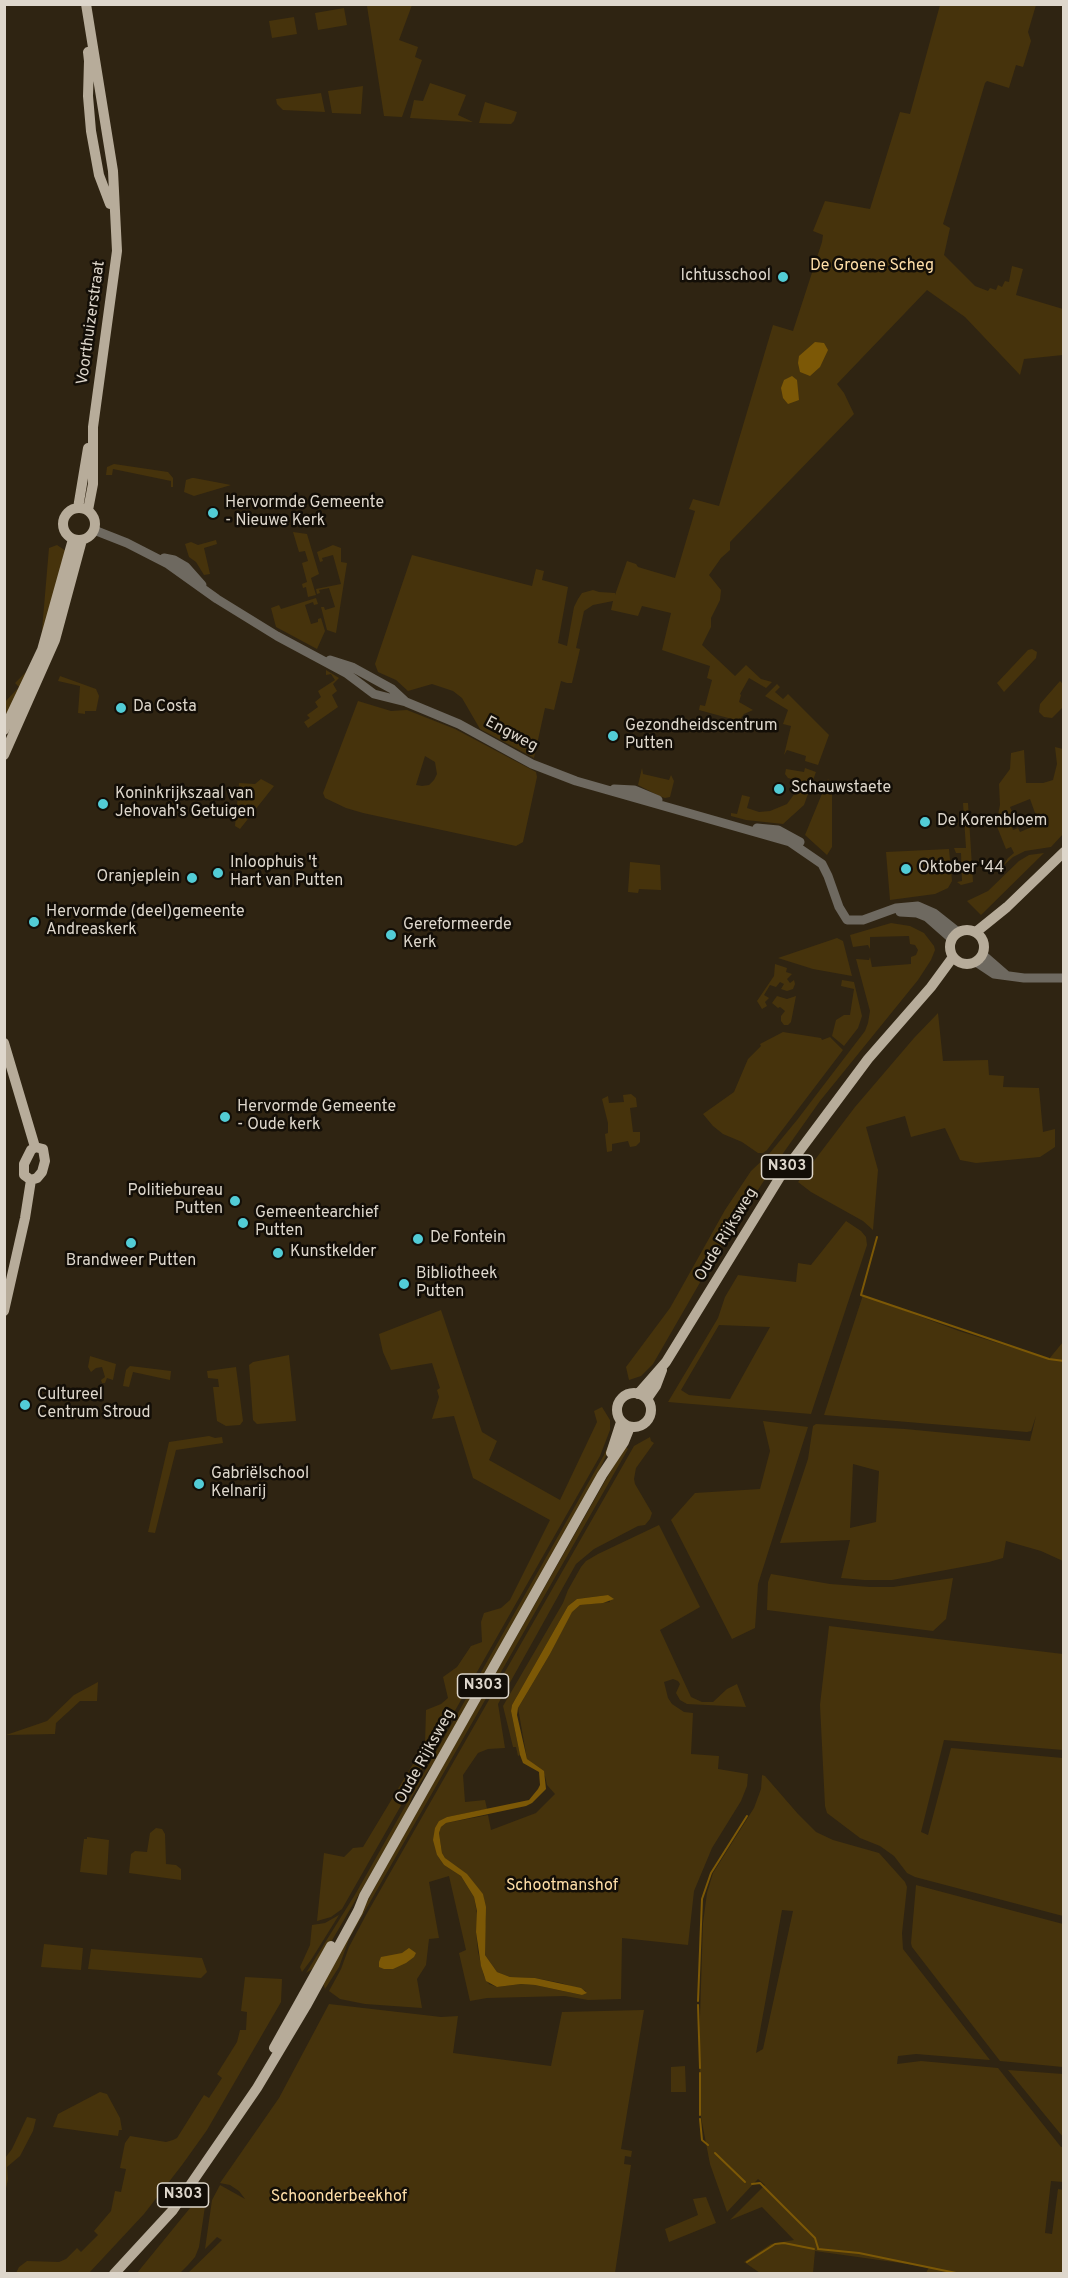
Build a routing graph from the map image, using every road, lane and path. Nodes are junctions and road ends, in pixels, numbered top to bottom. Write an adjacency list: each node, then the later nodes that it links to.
1 (79, 4): 4 (main road, Voorthuizerstraat)
2 (86, 4): 3 (main road, Voorthuizerstraat)
3 (102, 99): 4 (main road); 5 (main road, Voorthuizerstraat)
4 (88, 101): 6 (main road, Voorthuizerstraat)
5 (111, 154): 6 (main road); 7 (main road, Voorthuizerstraat)
6 (97, 158): 7 (main road, Voorthuizerstraat)
7 (114, 222): 8 (main road, Voorthuizerstraat)
8 (83, 509): 9 (main road); 10 (main road)
9 (94, 530): 10 (main road); 14 (street, Engweg)
10 (77, 539): 11 (main road); 12 (main road)
11 (4, 730)
12 (4, 754)
13 (1061, 854): 15 (main road)
14 (955, 935): 15 (main road); 17 (main road)
15 (979, 935): 16 (main road)
16 (979, 958): 17 (main road); 18 (street)
17 (956, 959): 23 (main road, Oude Rijksweg / N303)
18 (1064, 978)
19 (4, 1043): 20 (main road)
20 (35, 1147): 21 (main road); 21 (main road)
21 (31, 1180): 22 (main road)
22 (4, 1311)
23 (643, 1396): 24 (main road, N303); 24 (main road, N303)
24 (626, 1425): 25 (main road, Oude Rijksweg / N303)
25 (114, 2274)

